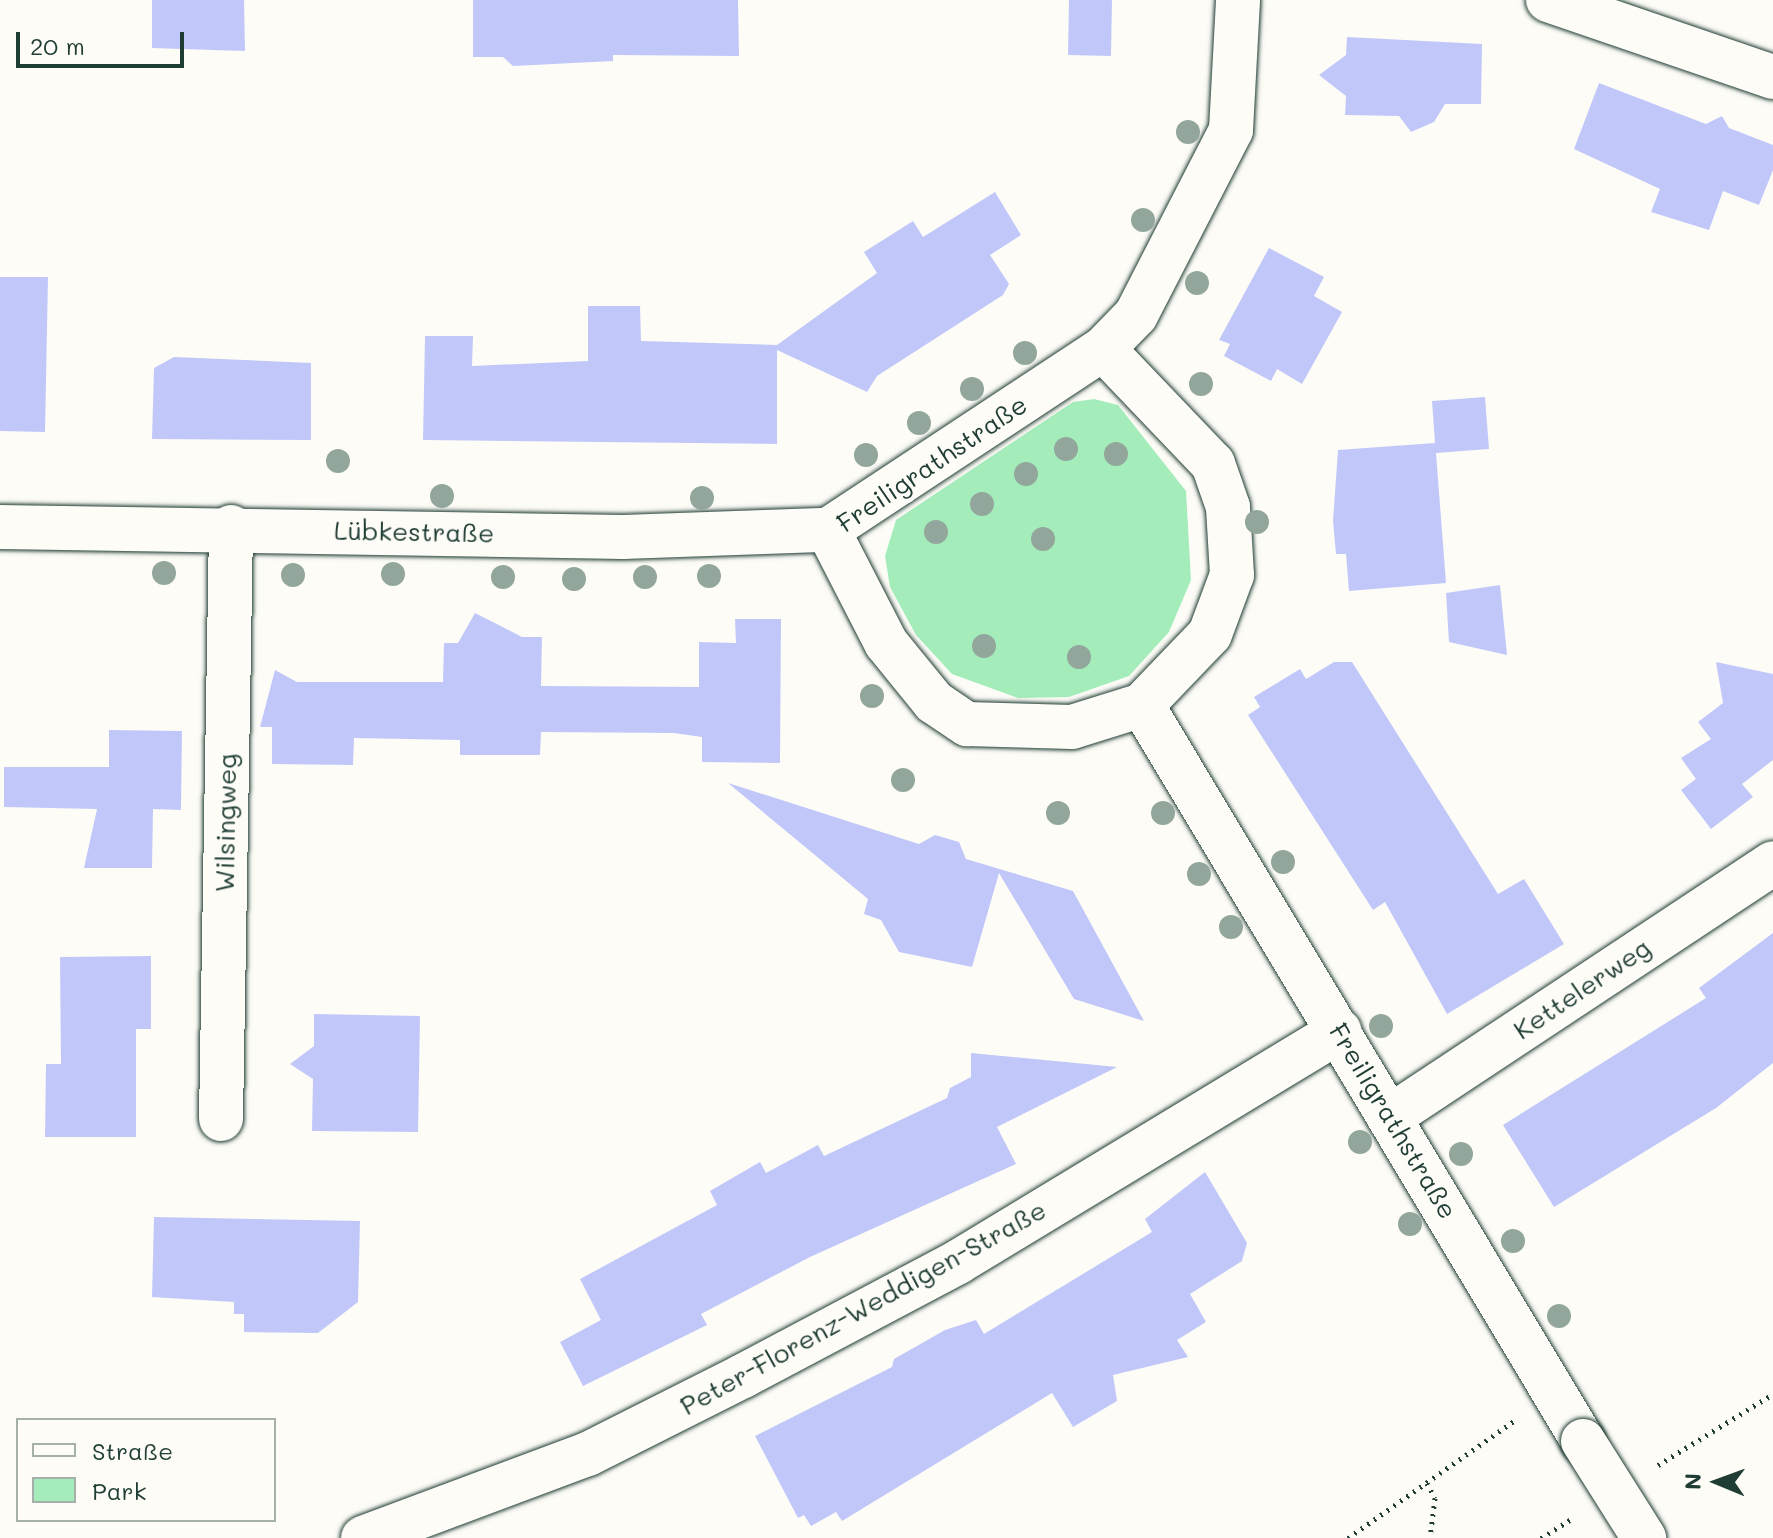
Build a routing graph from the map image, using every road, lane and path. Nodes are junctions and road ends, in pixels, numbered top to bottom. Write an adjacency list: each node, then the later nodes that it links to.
1 (1238, 0): 4 (street, Freiligrathstraße)
2 (1548, 0): 3 (street)
3 (1773, 77)
4 (1103, 349): 7 (street, Freiligrathstraße); 8 (street, Freiligrathstraße)
5 (0, 527): 6 (street, Lübkestraße)
6 (231, 527): 7 (street, Lübkestraße); 12 (street, Wilsingweg)
7 (828, 530): 8 (street, Freiligrathstraße)
8 (1142, 705): 10 (street, Freiligrathstraße)
9 (1773, 863): 11 (street, Kettelerweg)
10 (1340, 1031): 11 (street, Freiligrathstraße); 15 (street, Peter-Florenz-Weddigen-Straße)
11 (1391, 1116): 18 (street, Freiligrathstraße, bridge)
12 (221, 1119)
13 (1528, 1411): 14 (path)
14 (1427, 1483): 16 (path); 17 (path)
15 (363, 1538)
16 (1348, 1538)
17 (1430, 1538)
18 (1644, 1538)

